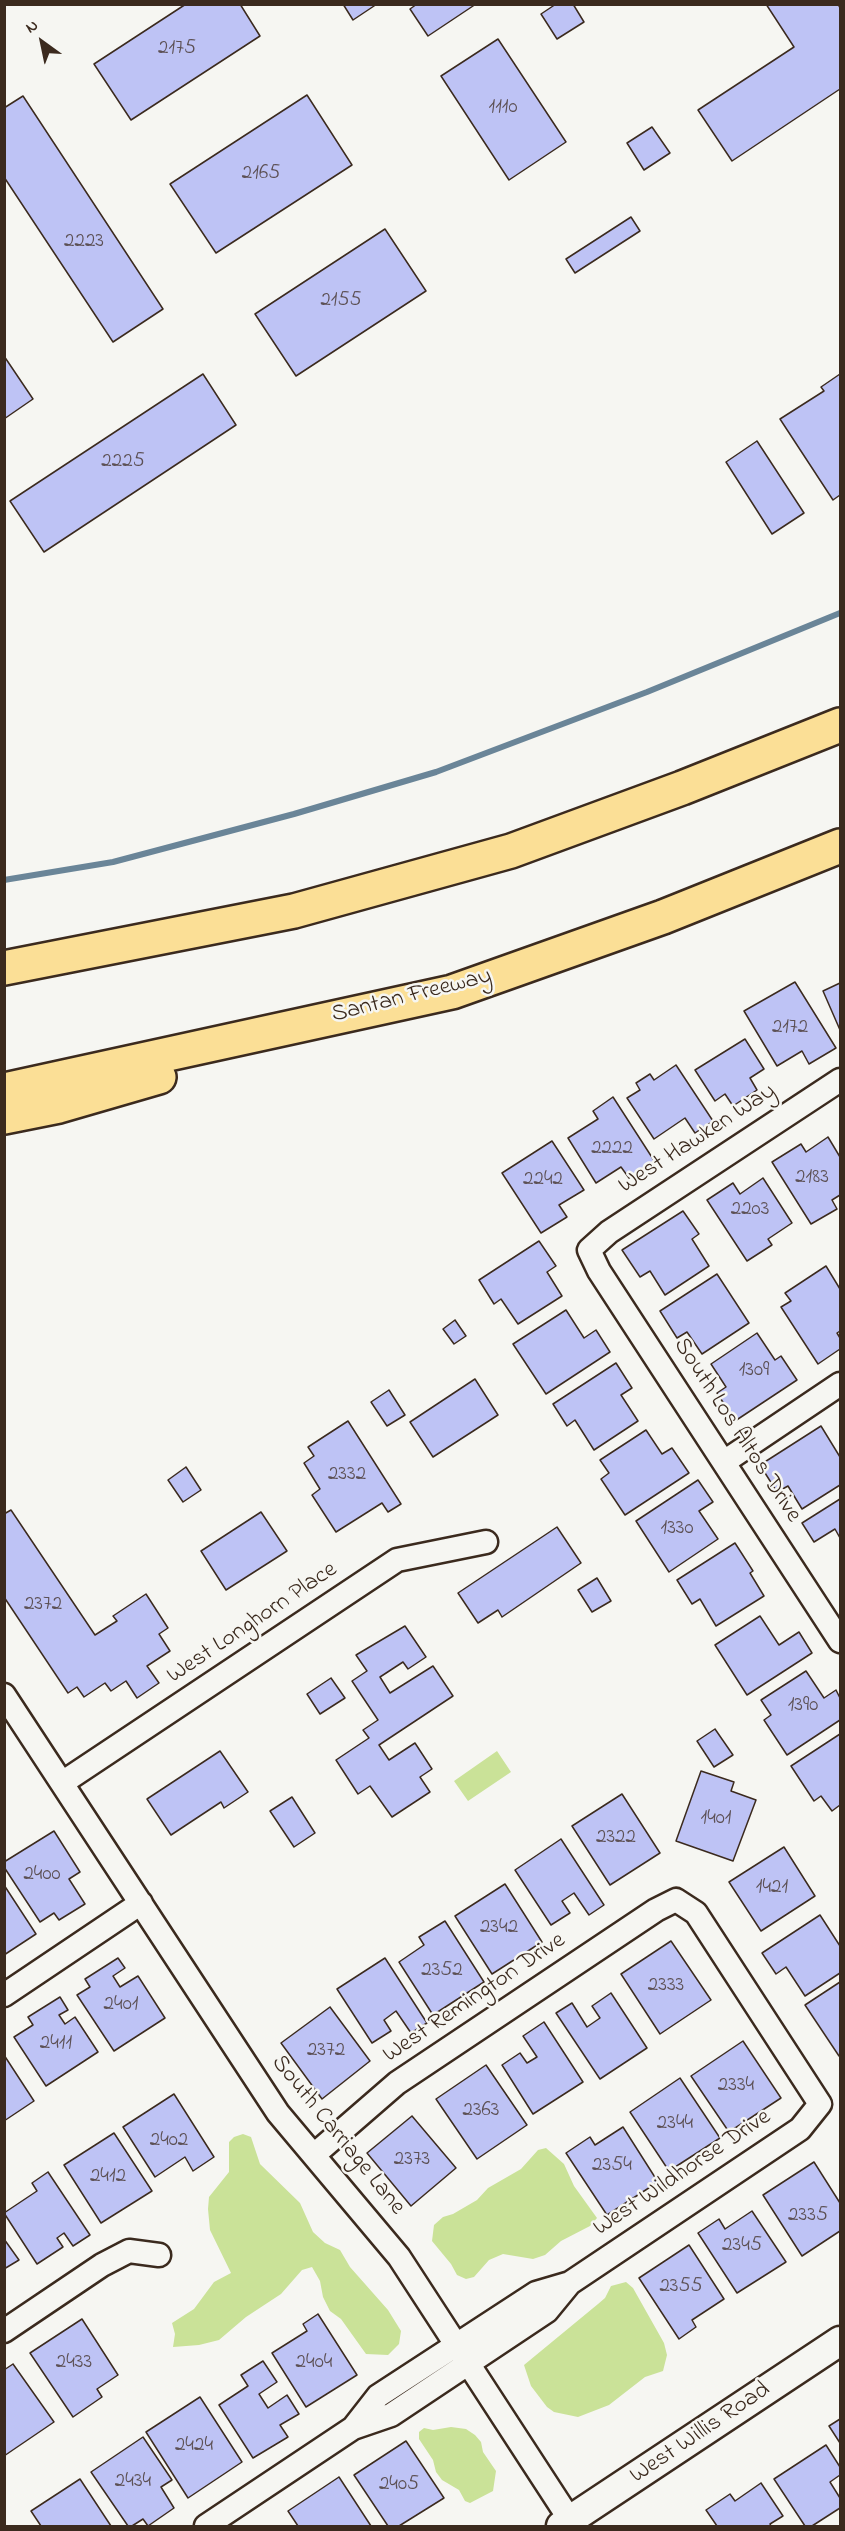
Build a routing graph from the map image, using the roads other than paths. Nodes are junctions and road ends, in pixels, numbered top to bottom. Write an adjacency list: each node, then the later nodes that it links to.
1 (840, 725): 3 (highway)
2 (840, 846): 4 (highway, Santan Freeway)
3 (4, 967)
4 (452, 992): 6 (highway, Santan Freeway); 7 (highway)
5 (840, 1080): 8 (street, West Hawken Way)
6 (4, 1090)
7 (4, 1117)
8 (589, 1250): 10 (street, South Los Altos Drive)
9 (840, 1384): 10 (street)
10 (724, 1462): 12 (street, South Los Altos Drive)
11 (486, 1542): 14 (street, West Longhorn Place)
12 (840, 1641)
13 (4, 1695): 14 (street, South Carriage Lane)
14 (62, 1783): 16 (street, South Carriage Lane)
15 (676, 1900): 18 (street, West Remington Drive); 22 (street, West Wildhorse Drive)
16 (141, 1904): 17 (street); 18 (street, South Carriage Lane)
17 (4, 1995)
18 (314, 2155): 22 (street, South Carriage Lane)
19 (159, 2255): 20 (street)
20 (4, 2331)
21 (840, 2341): 23 (street, West Willis Road)
22 (462, 2354): 23 (street, South Carriage Lane); 24 (street, West Wildhorse Drive)
23 (568, 2524)
24 (206, 2526)

